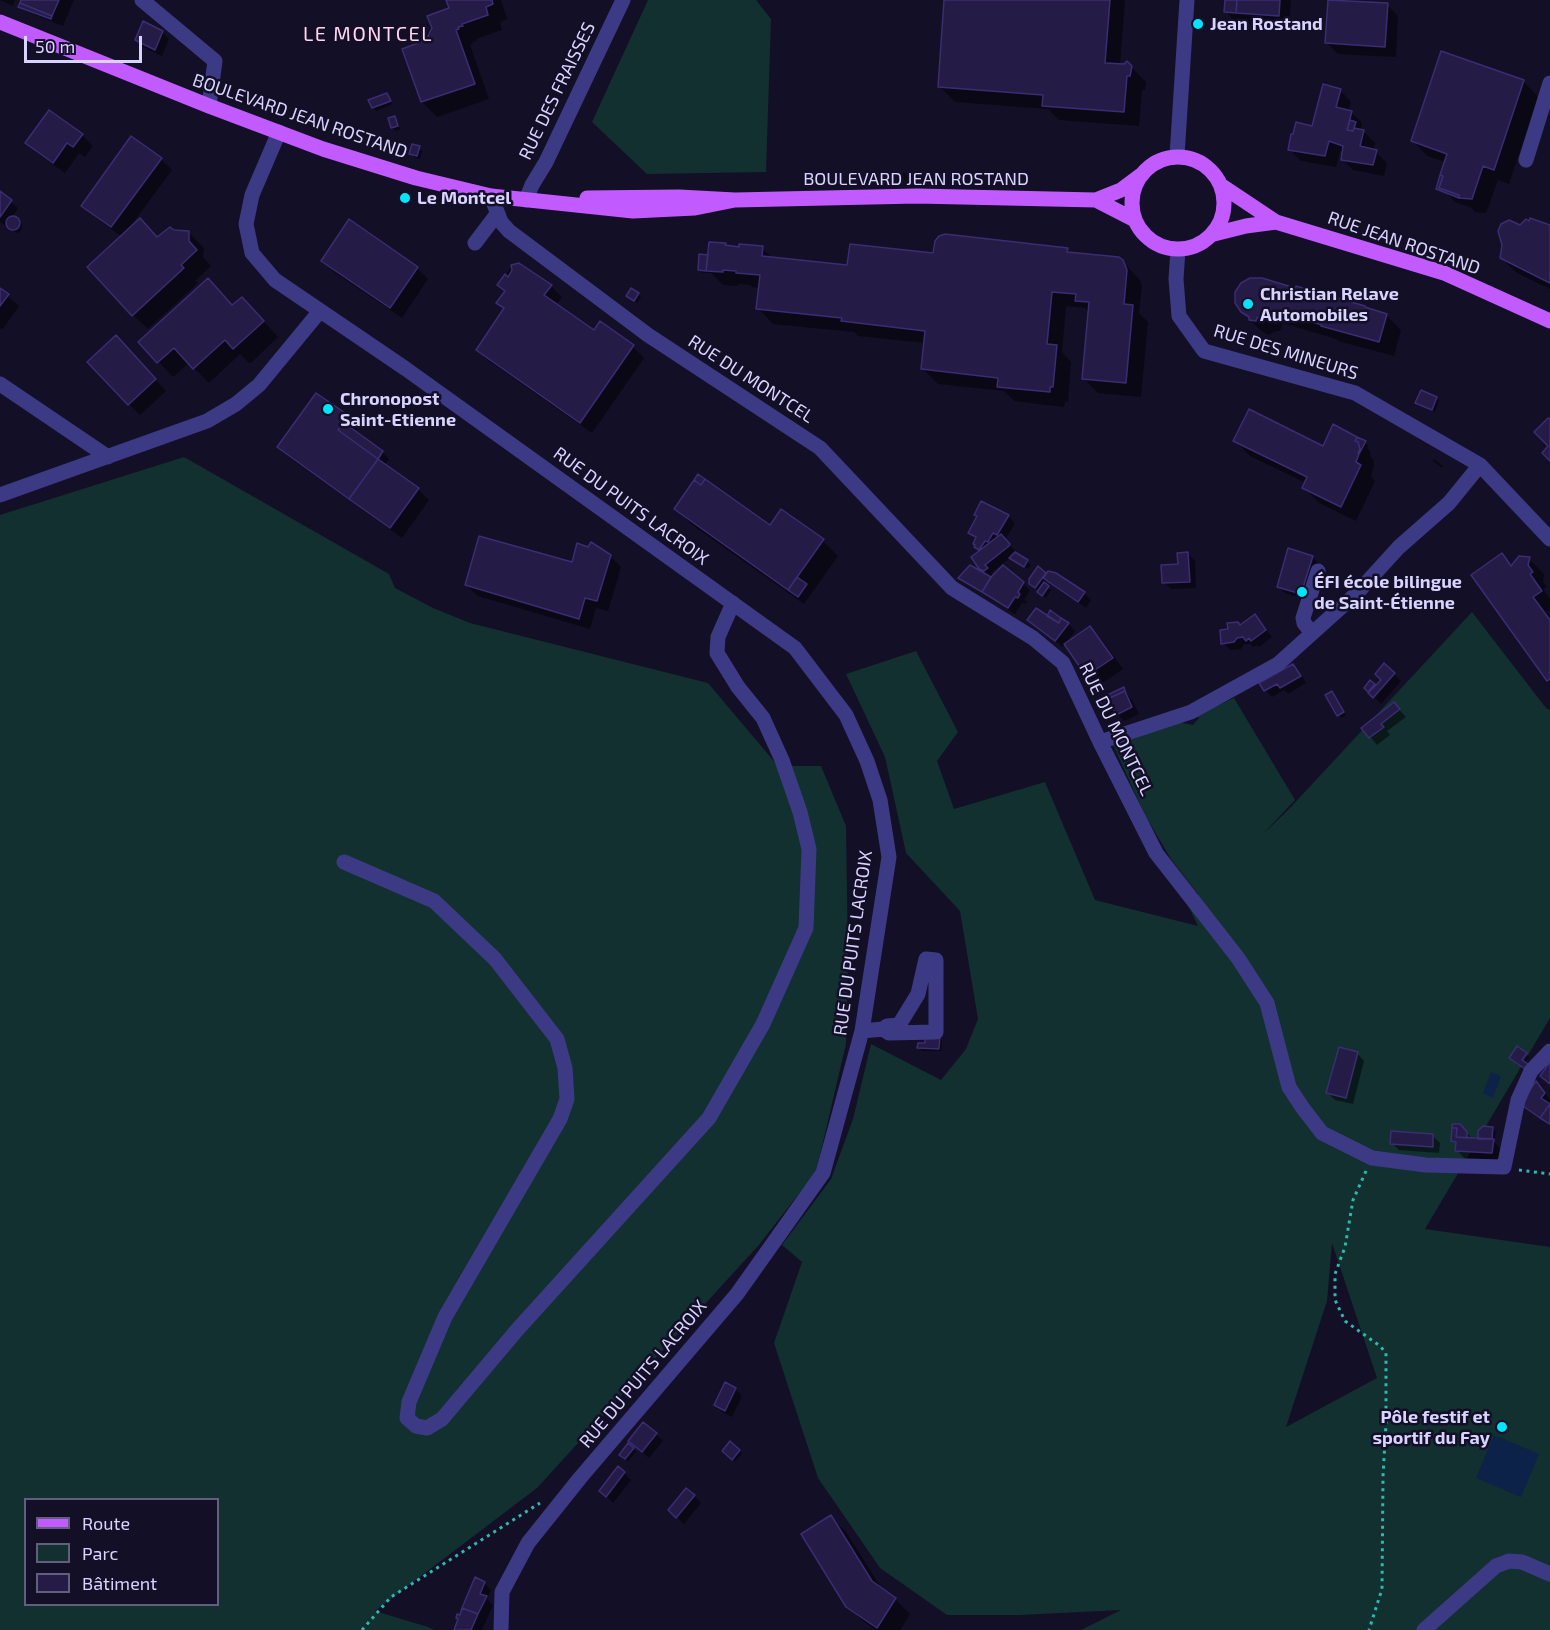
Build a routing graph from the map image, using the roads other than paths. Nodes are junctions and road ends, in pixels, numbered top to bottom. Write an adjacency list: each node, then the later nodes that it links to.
1 (142, 0): 6 (street)
2 (623, 0): 13 (street, RUE DES FRAISSES)
3 (1188, 0): 8 (street)
4 (0, 22): 6 (main road, BOULEVARD JEAN ROSTAND)
5 (1550, 83): 9 (street)
6 (209, 106): 7 (main road, BOULEVARD JEAN ROSTAND)
7 (279, 132): 12 (main road, BOULEVARD JEAN ROSTAND); 21 (street, RUE DU PUITS LACROIX)
8 (1177, 156): 10 (main road); 11 (main road)
9 (1526, 160)
10 (1141, 175): 14 (main road); 16 (main road)
11 (1222, 186): 17 (main road); 18 (main road)
12 (491, 196): 13 (main road, BOULEVARD JEAN ROSTAND); 15 (street, RUE DU MONTCEL)
13 (526, 200): 14 (main road, BOULEVARD JEAN ROSTAND)
14 (1096, 200): 16 (main road)
15 (497, 214): 19 (street); 31 (street, RUE DU MONTCEL)
16 (1135, 220): 20 (main road)
17 (1276, 222): 18 (main road); 22 (main road, RUE JEAN ROSTAND)
18 (1214, 234): 20 (main road)
19 (475, 243)
20 (1178, 250): 25 (street, RUE DES MINEURS)
21 (320, 311): 24 (street); 29 (street, RUE DU PUITS LACROIX)
22 (1550, 321)
23 (0, 384): 24 (street)
24 (108, 457): 26 (street)
25 (1480, 465): 27 (street, RUE DES MINEURS); 30 (street)
26 (0, 495)
27 (1550, 539)
28 (1318, 571): 30 (street)
29 (733, 603): 32 (street); 34 (street, RUE DU PUITS LACROIX)
30 (1312, 633): 31 (street)
31 (1100, 742): 35 (street, RUE DU MONTCEL)
32 (344, 862)
33 (883, 1029): 33 (street); 34 (street)
34 (862, 1031): 37 (street, RUE DU PUITS LACROIX)
35 (1550, 1051)
36 (1550, 1574): 38 (street)
37 (501, 1630)
38 (1424, 1630)

